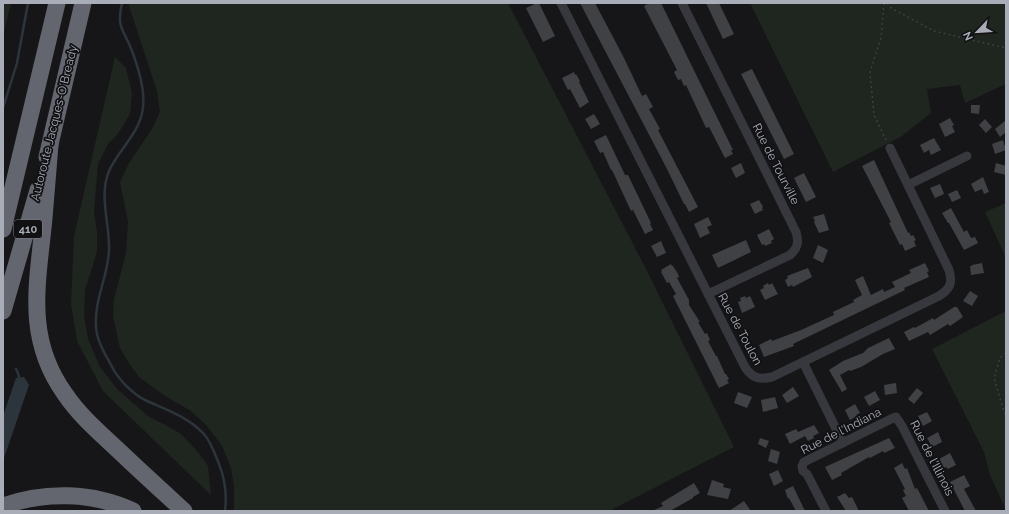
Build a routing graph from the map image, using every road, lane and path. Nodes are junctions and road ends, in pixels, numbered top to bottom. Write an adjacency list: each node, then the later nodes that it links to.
1 (56, 3): 8 (highway, Autoroute Jacques-O'Bready / 410)
2 (83, 3): 9 (highway, Autoroute Jacques-O'Bready / 410)
3 (561, 3): 15 (street, Rue de Toulon)
4 (682, 3): 15 (street, Rue de Tourville)
5 (884, 3): 10 (path)
6 (887, 3): 7 (path)
7 (1006, 48)
8 (31, 114): 13 (highway); 14 (highway, Autoroute Jacques-O'Bready / 410)
9 (50, 146): 16 (highway, Autoroute Jacques-O'Bready / 410); 24 (highway)
10 (890, 148): 12 (street, Rue de Toulon)
11 (967, 156): 12 (street)
12 (908, 185): 18 (street, Rue de Toulon)
13 (3, 186)
14 (3, 229)
15 (708, 294): 18 (street, Rue de Toulon)
16 (3, 311)
17 (1006, 353): 19 (path)
18 (802, 362): 21 (street)
19 (1006, 415)
20 (896, 417): 21 (street, Rue de l'Indiana); 26 (street, Rue de l'Illinois)
21 (843, 443): 25 (street, Rue de l'Indiana)
22 (3, 506): 23 (highway)
23 (133, 511)
24 (184, 511)
25 (826, 511)
26 (946, 511)

